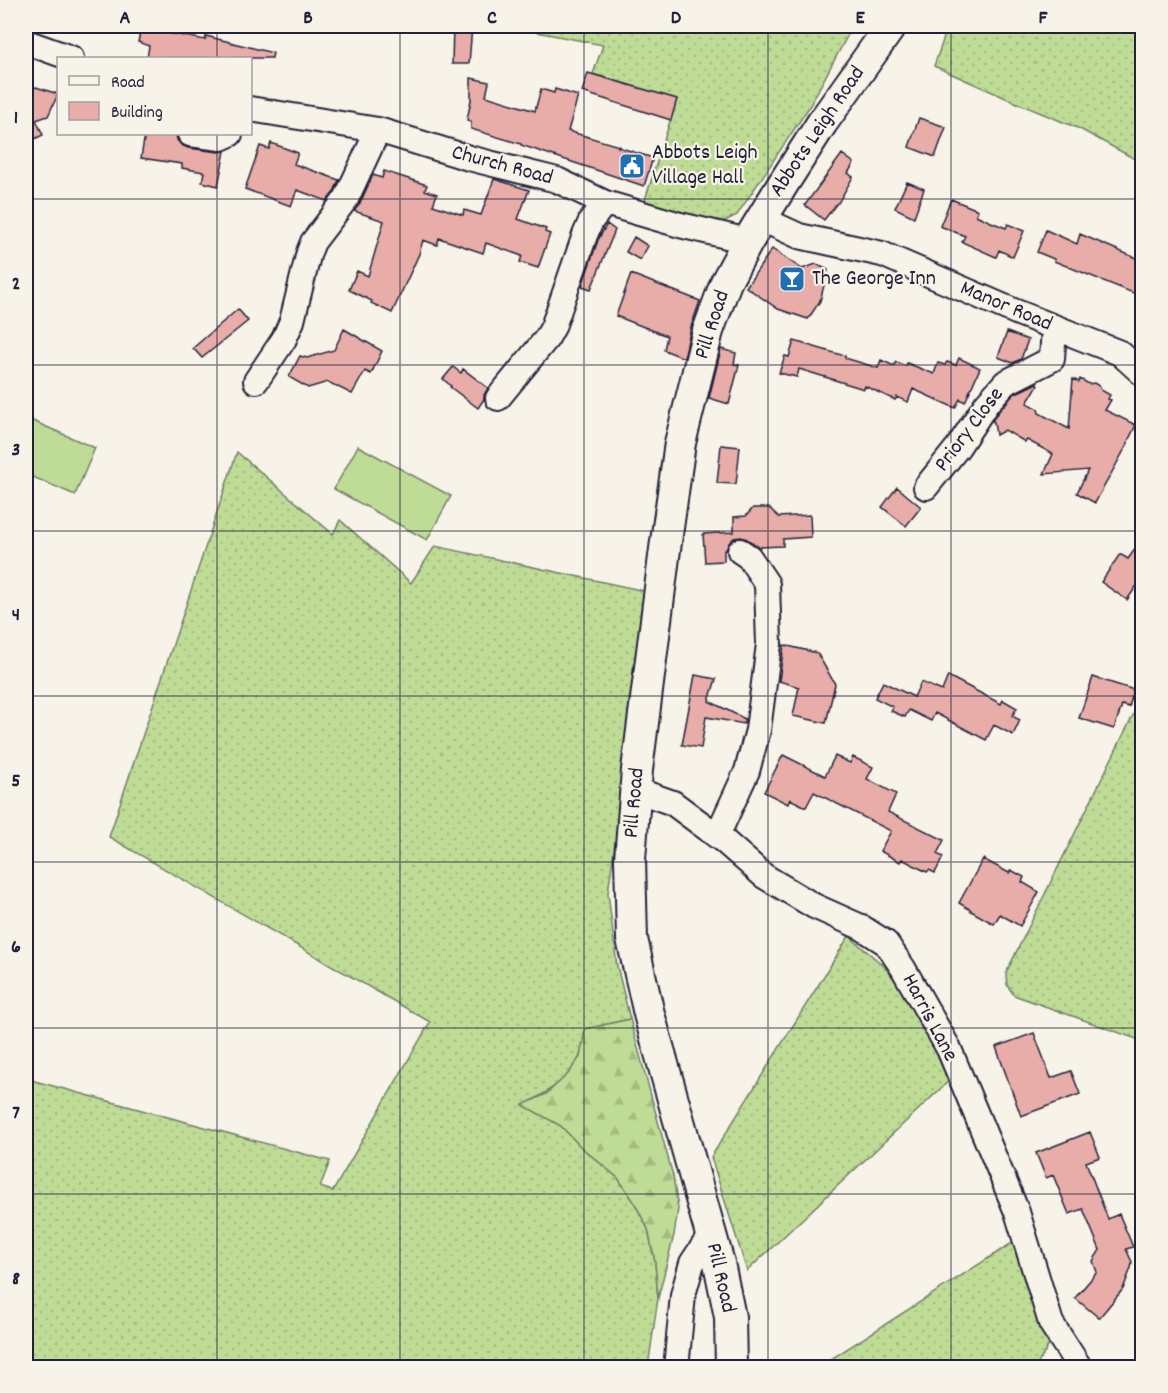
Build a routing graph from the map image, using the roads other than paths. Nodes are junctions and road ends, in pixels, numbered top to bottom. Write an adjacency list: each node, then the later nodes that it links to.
1 (891, 26): 9 (main road, Abbots Leigh Road)
2 (26, 42): 3 (street)
3 (68, 57)
4 (252, 109): 5 (street, Church Road)
5 (378, 130): 8 (street, Church Road); 12 (street)
6 (198, 135): 7 (street)
7 (228, 135)
8 (605, 203): 9 (street, Church Road); 13 (street)
9 (755, 230): 10 (street, Manor Road); 16 (main road, Pill Road)
10 (1054, 327): 11 (street, Manor Road); 14 (street, Priory Close)
11 (1143, 373)
12 (256, 381)
13 (498, 398)
14 (926, 487)
15 (740, 551): 17 (street)
16 (636, 790): 17 (street, Harris Lane); 18 (main road, Pill Road)
17 (717, 836): 21 (street, Harris Lane)
18 (711, 1236): 19 (street); 20 (main road, Pill Road)
19 (676, 1368)
20 (730, 1368)
21 (1080, 1368)

